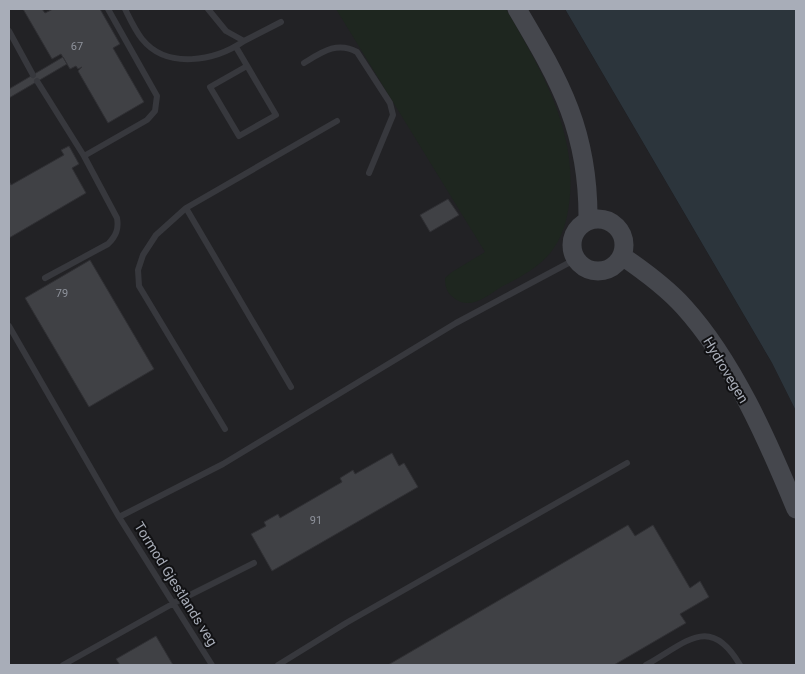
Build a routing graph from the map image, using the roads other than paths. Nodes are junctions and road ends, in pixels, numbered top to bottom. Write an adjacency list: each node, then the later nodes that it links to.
1 (108, 9): 14 (lane)
2 (125, 9): 8 (lane)
3 (208, 9): 7 (lane)
4 (517, 9): 17 (street)
5 (281, 22): 7 (lane)
6 (9, 31): 11 (lane)
7 (244, 41): 8 (lane)
8 (236, 46): 10 (lane)
9 (304, 63): 15 (lane)
10 (247, 66): 10 (lane)
11 (33, 75)
12 (37, 81): 14 (lane)
13 (337, 121): 16 (lane)
14 (84, 156): 20 (lane)
15 (369, 173)
16 (186, 208): 22 (lane); 23 (lane)
17 (588, 221): 18 (street); 19 (street)
18 (622, 256): 19 (street); 25 (street, Hydrovegen)
19 (576, 259): 26 (lane)
20 (46, 278)
21 (9, 326): 26 (lane, Tormod Gjestlands veg)
22 (291, 387)
23 (225, 429)
24 (627, 463): 31 (lane)
25 (796, 509)
26 (119, 517): 28 (lane, Tormod Gjestlands veg)
27 (254, 563): 28 (lane)
28 (174, 603): 29 (lane); 30 (lane, Tormod Gjestlands veg)
29 (63, 665)
30 (212, 665)
31 (278, 665)
32 (646, 665): 33 (lane)
33 (740, 665)

